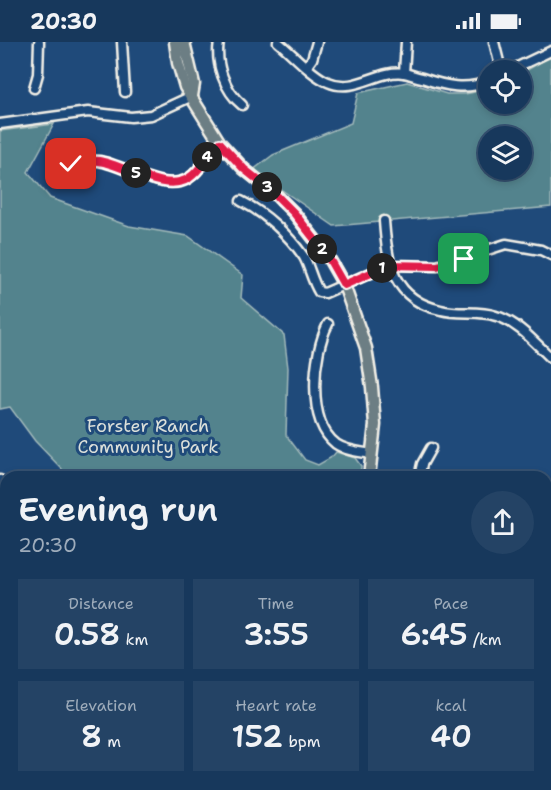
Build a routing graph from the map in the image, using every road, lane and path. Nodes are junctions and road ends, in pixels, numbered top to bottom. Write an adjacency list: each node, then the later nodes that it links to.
1 (39, 42): 16 (street)
2 (122, 42): 17 (street)
3 (175, 42): 18 (main road)
4 (184, 42): 18 (main road)
5 (219, 42): 19 (street)
6 (278, 42): 13 (street)
7 (317, 42): 13 (street)
8 (406, 42): 14 (street)
9 (494, 42): 11 (street)
10 (551, 51): 12 (street)
11 (498, 60)
12 (532, 60)
13 (307, 66): 14 (street)
14 (404, 73): 15 (street)
15 (478, 85)
16 (34, 88)
17 (125, 92)
18 (192, 96): 20 (street); 21 (main road)
19 (242, 105)
20 (0, 124)
21 (220, 143): 22 (street); 27 (main road)
22 (71, 164)
23 (241, 201): 27 (street)
24 (384, 221): 26 (street)
25 (551, 255): 26 (street)
26 (389, 265): 27 (street); 29 (street)
27 (344, 285): 31 (main road)
28 (328, 324): 31 (street)
29 (551, 358)
30 (430, 448): 33 (street)
31 (372, 454): 32 (main road)
32 (370, 471)
33 (420, 471)

